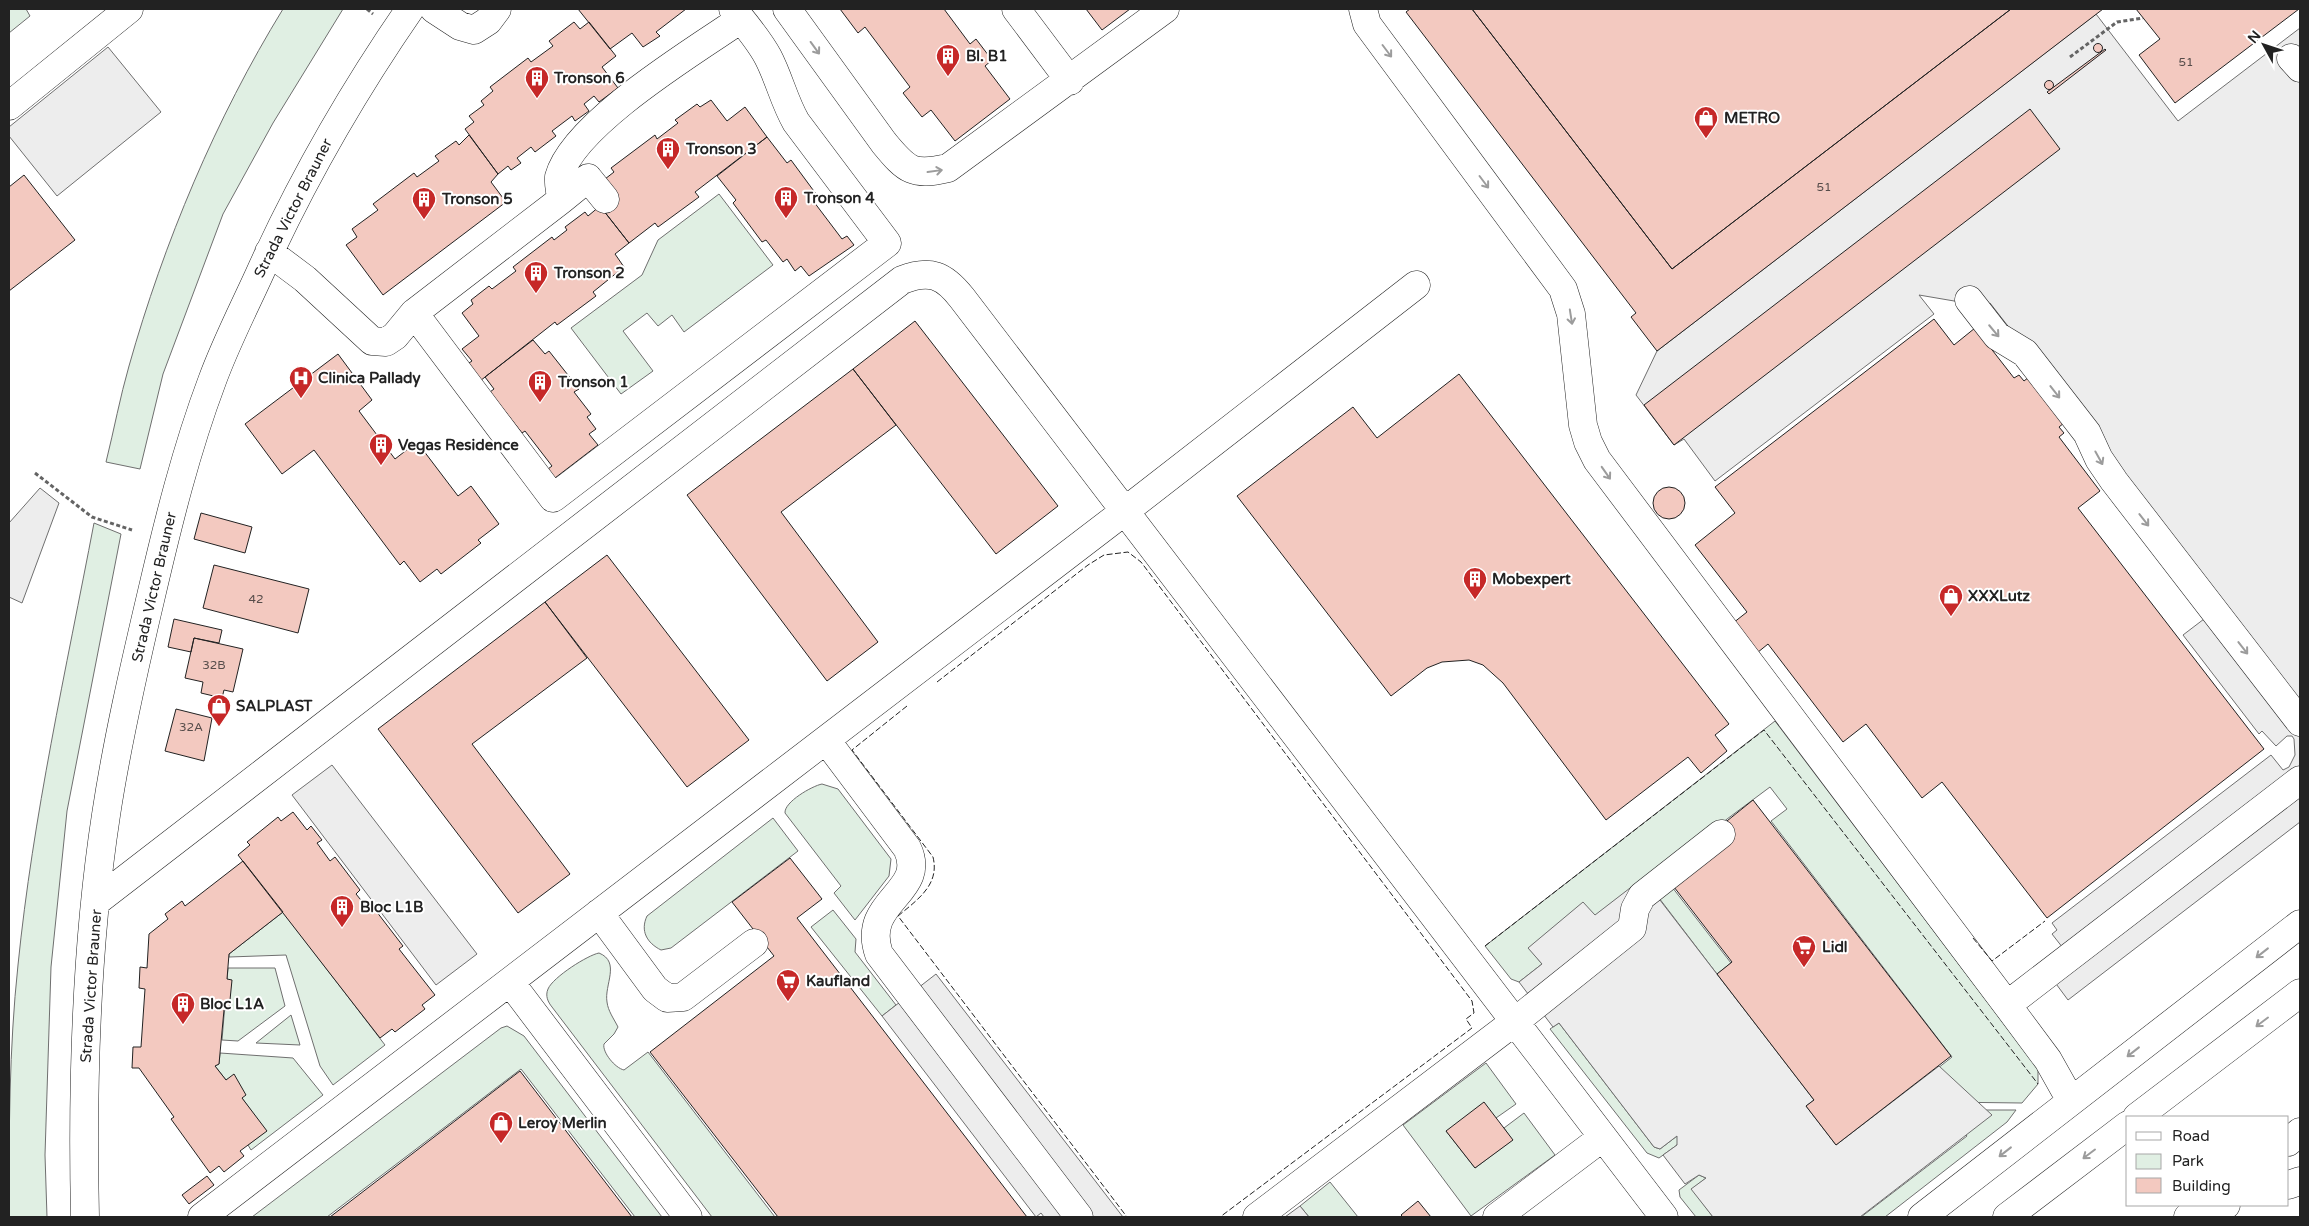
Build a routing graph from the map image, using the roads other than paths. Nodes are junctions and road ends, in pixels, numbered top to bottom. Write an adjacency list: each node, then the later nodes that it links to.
1 (130, 9): 11 (street)
2 (410, 9): 14 (street, Strada Victor Brauner)
3 (434, 9): 4 (street)
4 (497, 9)
5 (787, 9): 10 (street, one-way to 10)
6 (1016, 9): 10 (street)
7 (1165, 9): 10 (street)
8 (1362, 9): 29 (street, one-way to 29)
9 (737, 14): 13 (street); 17 (street)
10 (1070, 80)
11 (9, 106)
12 (605, 199): 13 (street)
13 (562, 200): 17 (street)
14 (269, 252): 17 (street); 23 (street, Strada Victor Brauner)
15 (1416, 284): 18 (street)
16 (1969, 300): 19 (street, one-way to 19)
17 (414, 313)
18 (1125, 511): 20 (street); 23 (street); 30 (street)
19 (2297, 712)
20 (826, 740): 24 (street); 42 (street)
21 (2300, 780): 29 (street)
22 (1721, 834): 30 (street)
23 (97, 901): 39 (street, Strada Victor Brauner)
24 (599, 913): 26 (street); 27 (street)
25 (2300, 924): 31 (street, one-way to 31)
26 (754, 943)
27 (510, 982): 40 (street); 41 (street)
28 (2300, 993): 32 (street, one-way to 32)
29 (2008, 1005): 31 (street)
30 (1514, 1021): 35 (street); 43 (street)
31 (2071, 1101): 46 (street, one-way to 46)
32 (2138, 1116)
33 (2126, 1127): 47 (street, one-way to 47)
34 (2300, 1132): 36 (street)
35 (1603, 1137): 44 (street); 45 (street)
36 (2289, 1141)
37 (2222, 1206): 38 (street)
38 (2194, 1213)
39 (85, 1217)
40 (202, 1217)
41 (688, 1217)
42 (1079, 1217)
43 (1257, 1217)
44 (1497, 1217)
45 (1664, 1217)
46 (1922, 1217)
47 (2007, 1217)

